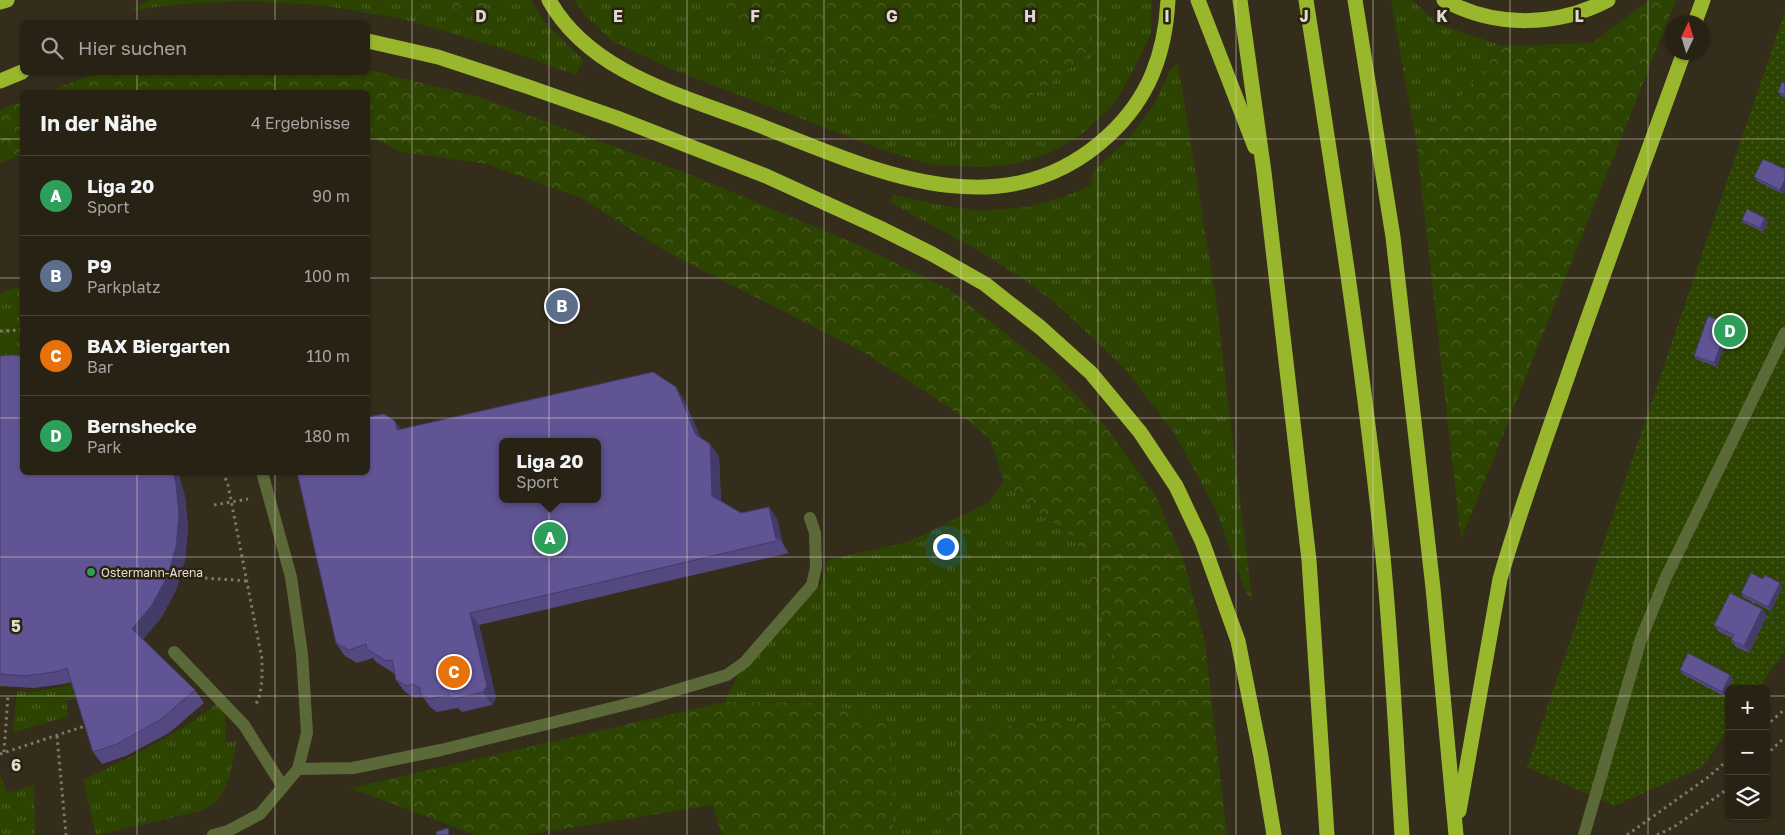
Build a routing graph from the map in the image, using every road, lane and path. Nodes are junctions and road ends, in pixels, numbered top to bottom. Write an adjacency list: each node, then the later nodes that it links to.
1 (7, 0): 11 (highway)
2 (549, 0): 3 (highway)
3 (1168, 0)
4 (1198, 0): 17 (highway)
5 (1240, 0): 17 (highway)
6 (1306, 0): 48 (highway)
7 (1355, 0): 43 (highway)
8 (1444, 0): 9 (highway)
9 (1608, 0)
10 (1703, 0): 12 (highway)
11 (0, 2)
12 (1698, 15)
13 (370, 41): 46 (highway)
14 (1681, 60): 43 (highway)
15 (20, 73): 16 (highway)
16 (0, 81)
17 (1264, 172): 47 (highway)
18 (20, 330): 19 (path)
19 (0, 331)
20 (1785, 333): 49 (lane)
21 (224, 475): 24 (path)
22 (263, 475): 23 (lane)
23 (269, 494): 24 (path); 40 (lane)
24 (231, 502): 25 (path); 28 (path)
25 (214, 505)
26 (810, 518): 40 (lane)
27 (205, 578): 28 (path)
28 (247, 581): 33 (path)
29 (174, 652): 33 (lane)
30 (8, 696): 38 (path)
31 (1785, 709): 32 (path)
32 (1770, 722)
33 (244, 725): 41 (lane)
34 (85, 726): 35 (path)
35 (57, 736): 38 (path); 44 (path)
36 (1785, 737): 37 (path)
37 (1770, 751)
38 (2, 753)
39 (1725, 762): 50 (path)
40 (298, 769): 41 (lane)
41 (284, 786): 45 (lane)
42 (1725, 791): 51 (path)
43 (1456, 832)
44 (66, 835)
45 (214, 835)
46 (1274, 835)
47 (1328, 835)
48 (1402, 835)
49 (1584, 835)
50 (1627, 835)
51 (1657, 835)

